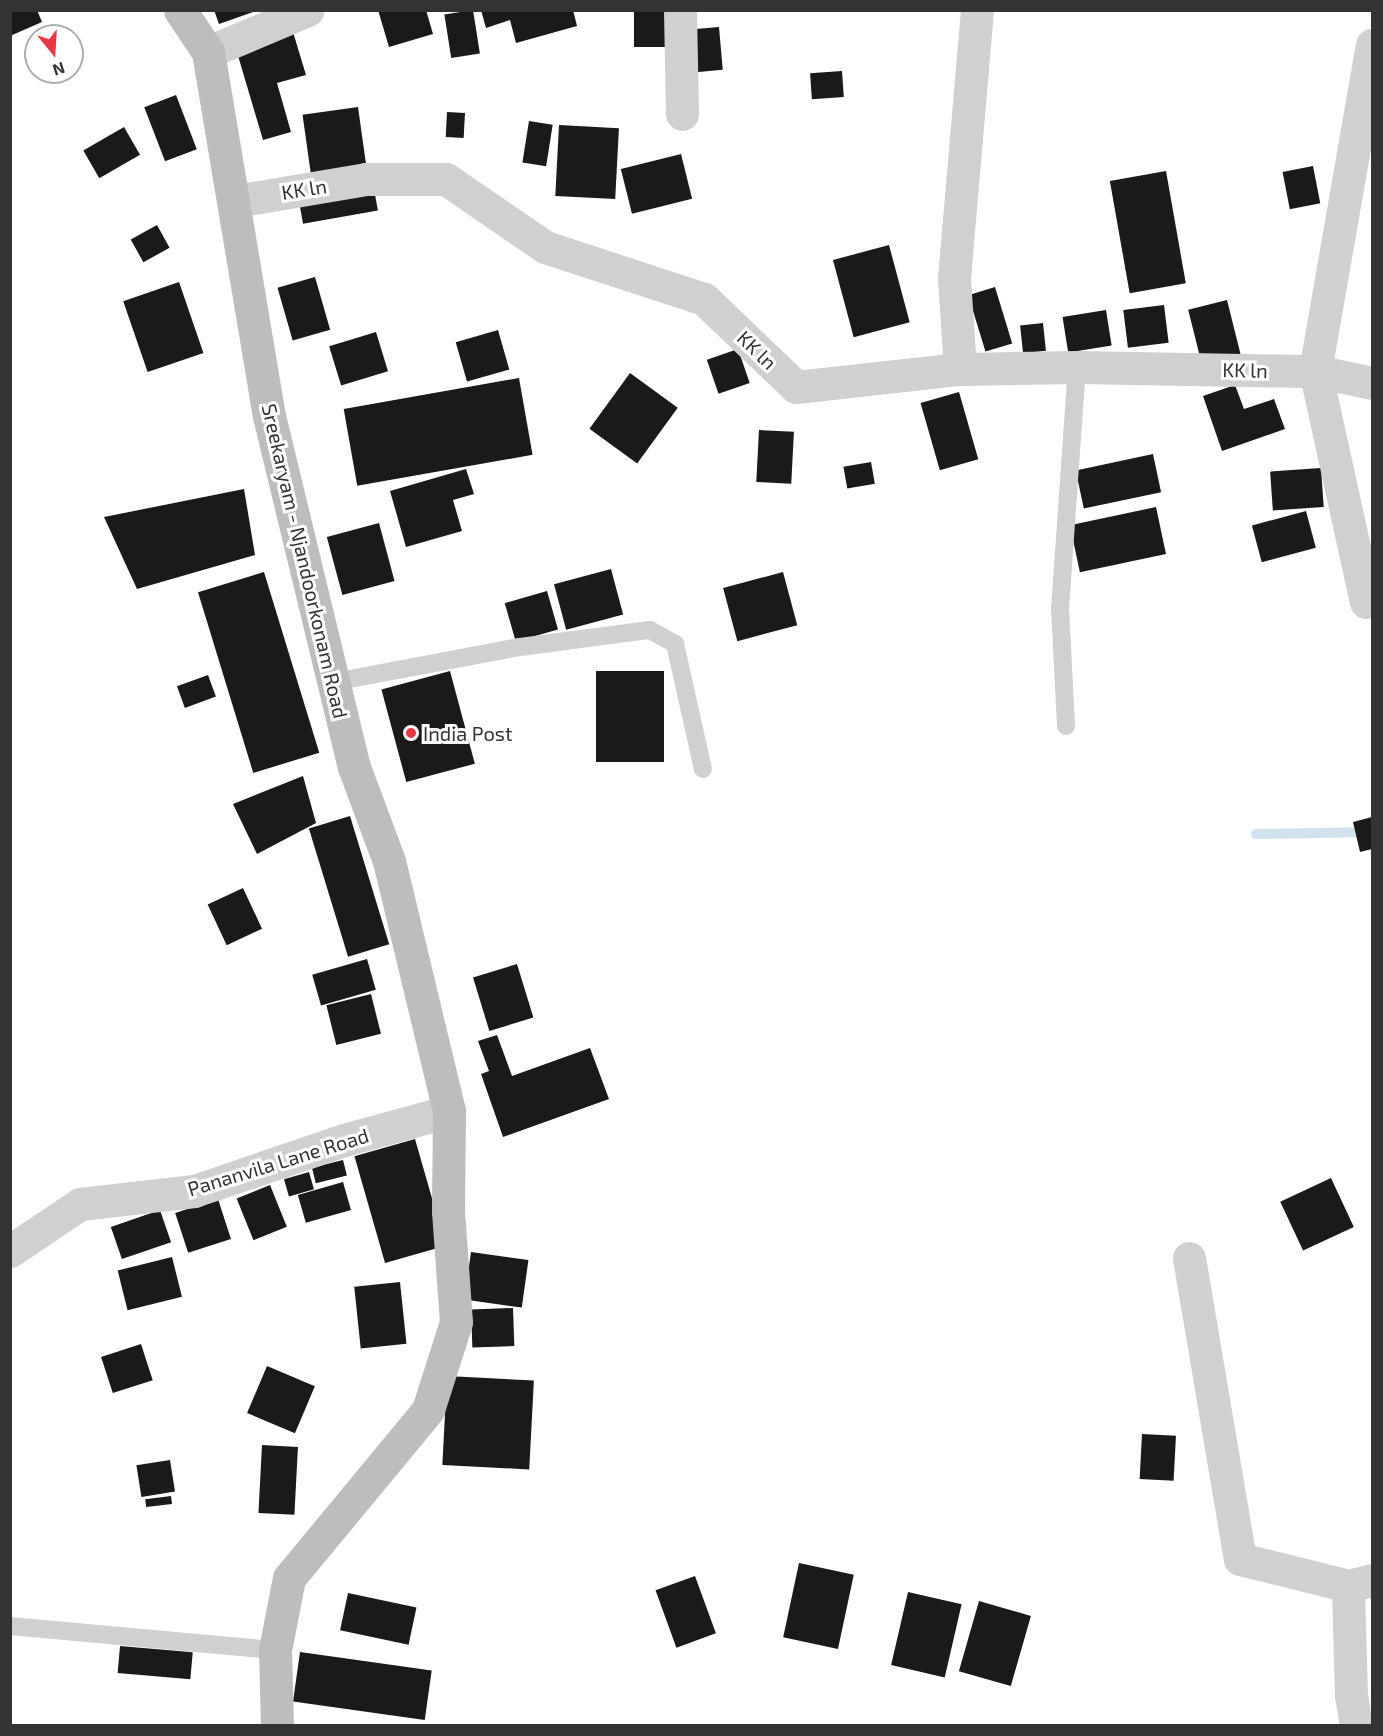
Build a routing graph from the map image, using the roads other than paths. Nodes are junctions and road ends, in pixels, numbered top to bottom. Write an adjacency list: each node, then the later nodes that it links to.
1 (180, 10): 6 (main road, Sreekaryam - Njandoorkonam Road)
2 (308, 10): 6 (street)
3 (680, 10): 7 (street)
4 (977, 10): 10 (street)
5 (1372, 45): 11 (street)
6 (208, 52): 8 (main road, Sreekaryam - Njandoorkonam Road)
7 (682, 114)
8 (235, 201): 10 (street, KK ln); 14 (main road, Sreekaryam - Njandoorkonam Road)
9 (1077, 367): 10 (street, KK ln); 11 (street, KK ln); 15 (lane)
10 (960, 369)
11 (1315, 371): 12 (street, KK ln); 13 (street)
12 (1372, 383)
13 (1366, 602)
14 (334, 682): 16 (lane); 17 (main road, Sreekaryam - Njandoorkonam Road)
15 (1066, 726)
16 (704, 769)
17 (448, 1111): 18 (street, Pananvila Lane Road); 22 (main road, Sreekaryam - Njandoorkonam Road)
18 (10, 1251)
19 (1189, 1258): 20 (street)
20 (1360, 1583): 24 (street)
21 (10, 1626): 22 (lane)
22 (275, 1650): 23 (main road, Sreekaryam - Njandoorkonam Road)
23 (277, 1725)
24 (1356, 1725)

